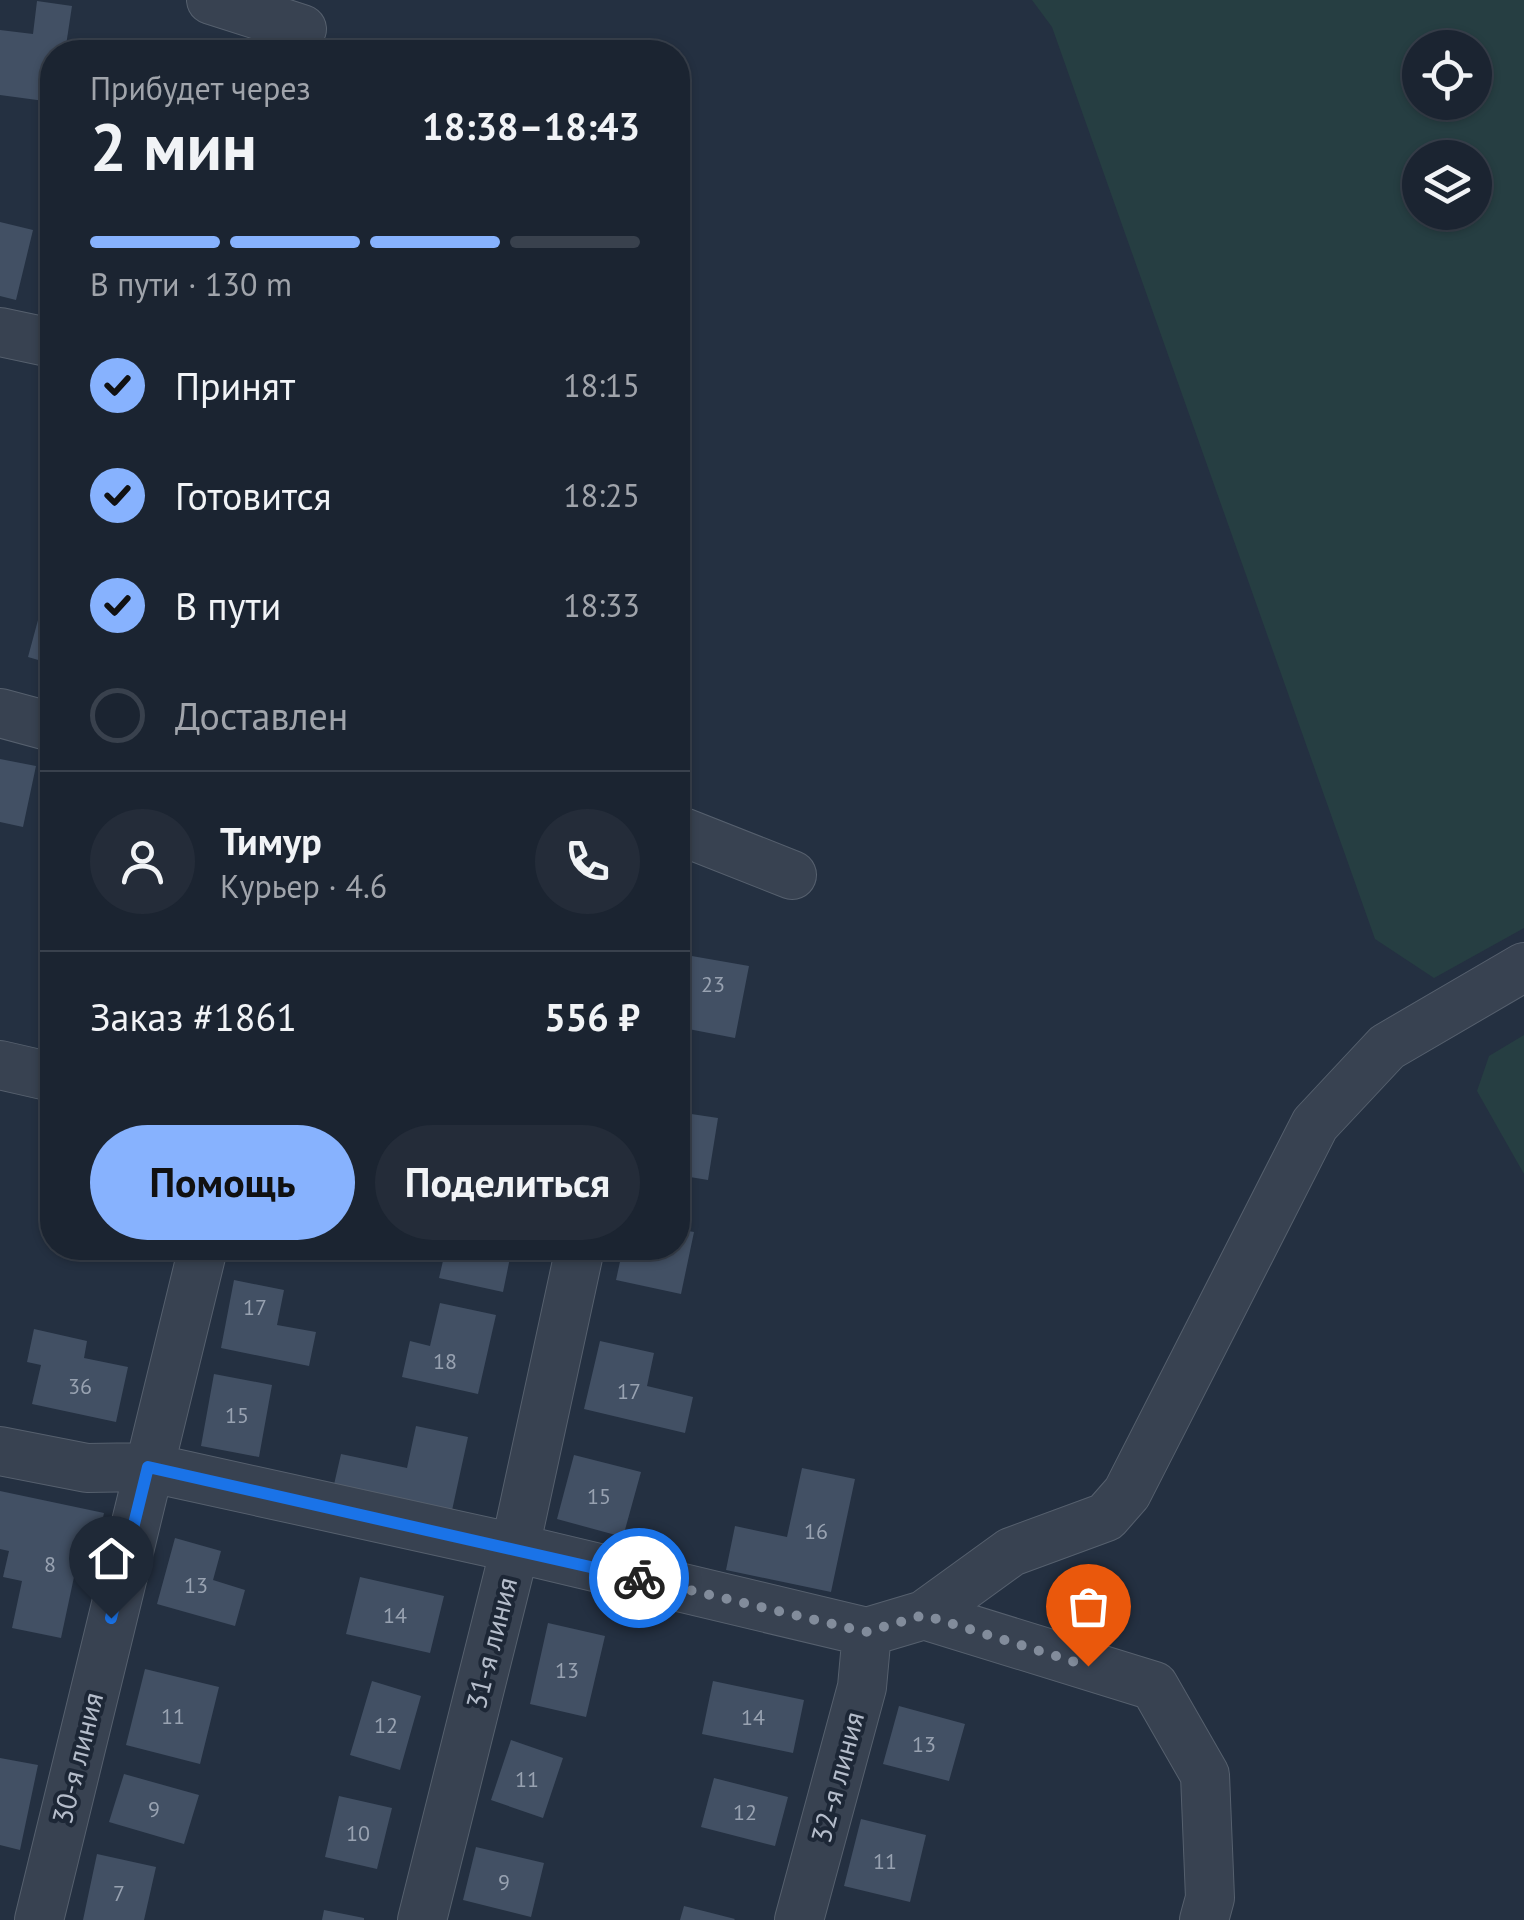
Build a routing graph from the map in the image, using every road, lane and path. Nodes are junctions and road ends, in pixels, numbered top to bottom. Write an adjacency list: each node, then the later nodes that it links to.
1 (212, 0): 2 (street)
2 (304, 27)
3 (0, 332): 4 (street)
4 (40, 340)
5 (0, 713): 6 (street)
6 (40, 725)
7 (690, 835): 8 (street)
8 (792, 874)
9 (1524, 967): 17 (street)
10 (0, 1066): 11 (street)
11 (40, 1074)
12 (200, 1260): 15 (street, 30-я линия)
13 (577, 1260): 16 (street, 31-я линия)
14 (0, 1451): 15 (street)
15 (148, 1467): 16 (street); 19 (street, 30-я линия)
16 (515, 1548): 18 (street); 20 (street, 31-я линия)
17 (924, 1615): 18 (street); 22 (street)
18 (866, 1632): 21 (street, 32-я линия)
19 (39, 1920)
20 (422, 1920)
21 (799, 1920)
22 (1204, 1920)

